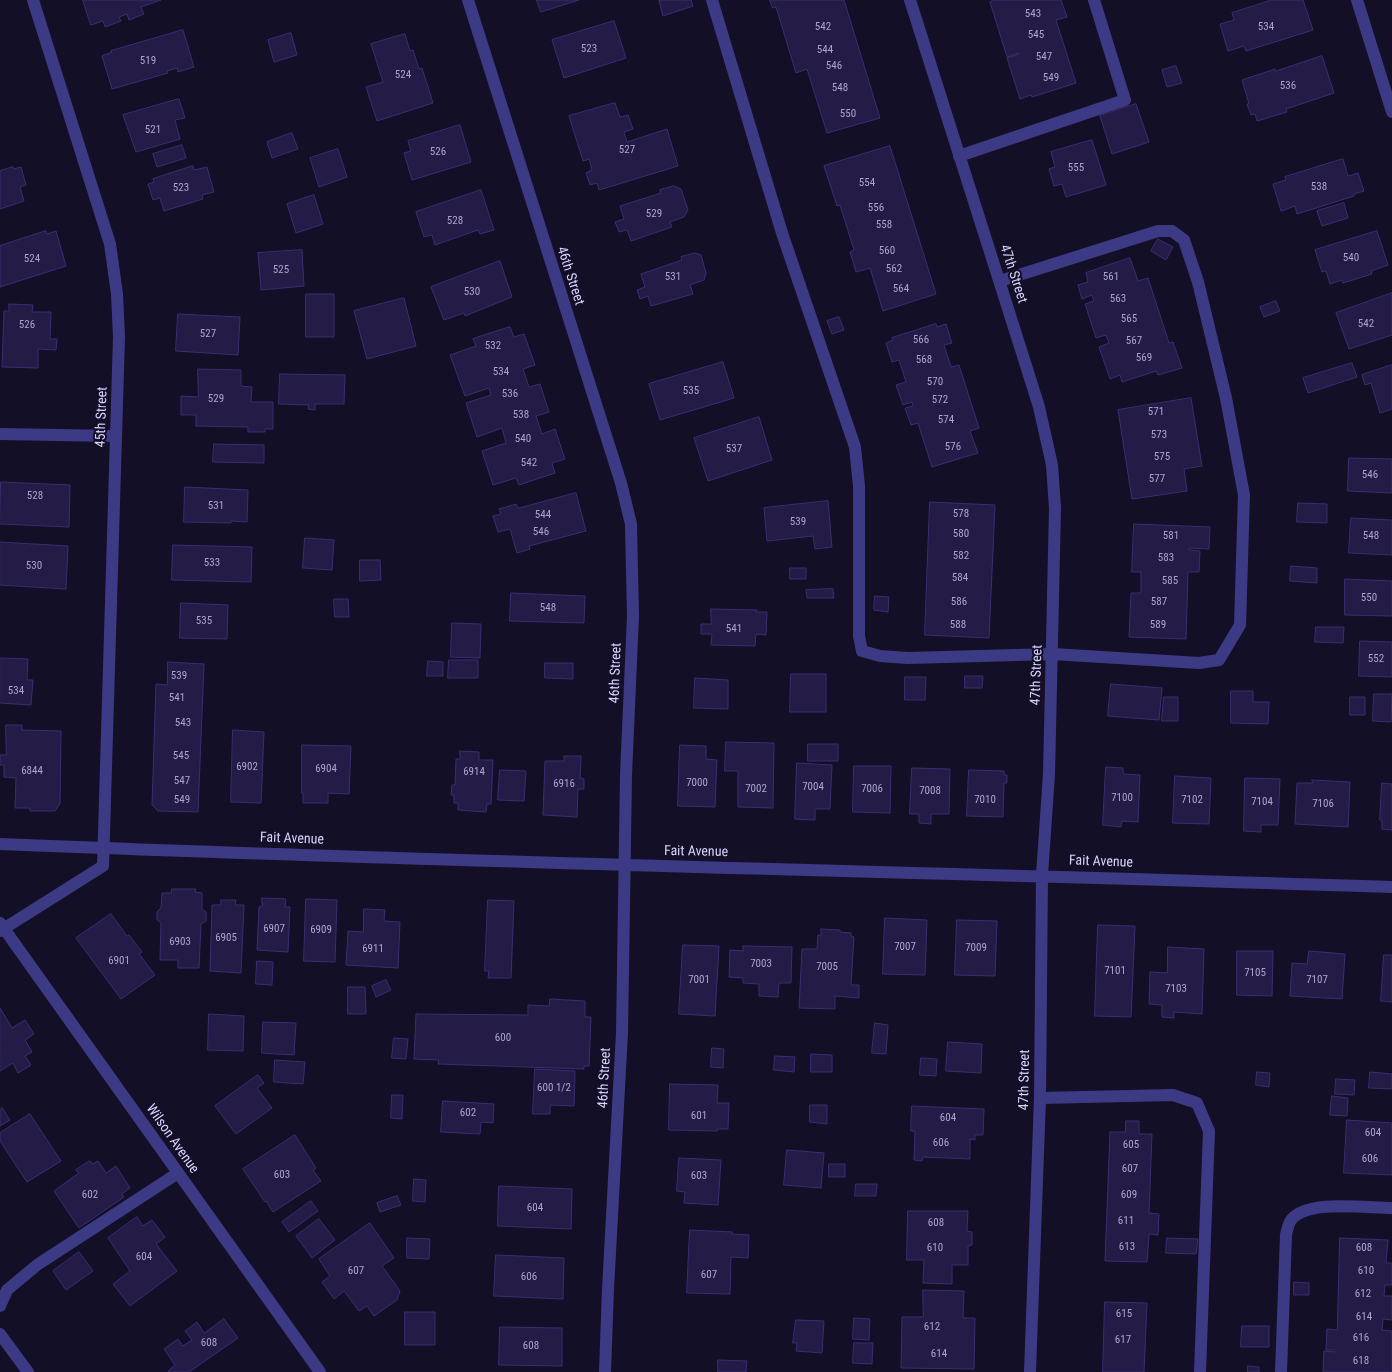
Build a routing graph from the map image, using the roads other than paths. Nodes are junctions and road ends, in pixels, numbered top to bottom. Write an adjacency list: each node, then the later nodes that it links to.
1 (33, 0): 11 (street, 45th Street)
2 (468, 0): 15 (street, 46th Street)
3 (712, 0): 12 (street)
4 (910, 0): 8 (street, 47th Street)
5 (1094, 0): 8 (street)
6 (1357, 0): 7 (street)
7 (1392, 112)
8 (959, 156): 9 (street, 47th Street)
9 (1000, 281): 12 (street, 47th Street); 12 (street)
10 (0, 434): 11 (street)
11 (116, 436): 14 (street, 45th Street)
12 (1053, 654): 16 (street, 47th Street)
13 (0, 844): 14 (street, Fait Avenue)
14 (103, 848): 15 (street, Fait Avenue); 18 (street, 45th Street)
15 (624, 865): 16 (street, Fait Avenue); 26 (street, 46th Street)
16 (1042, 875): 17 (street, Fait Avenue); 19 (street, 47th Street)
17 (1392, 887)
18 (1, 927): 20 (street, Wilson Avenue)
19 (1040, 1098): 27 (street, 47th Street); 28 (street)
20 (178, 1173): 22 (street); 25 (street, Wilson Avenue)
21 (1392, 1208): 29 (street)
22 (0, 1306)
23 (0, 1334): 24 (street)
24 (28, 1372)
25 (320, 1372)
26 (605, 1372)
27 (1030, 1372)
28 (1200, 1372)
29 (1281, 1372)

